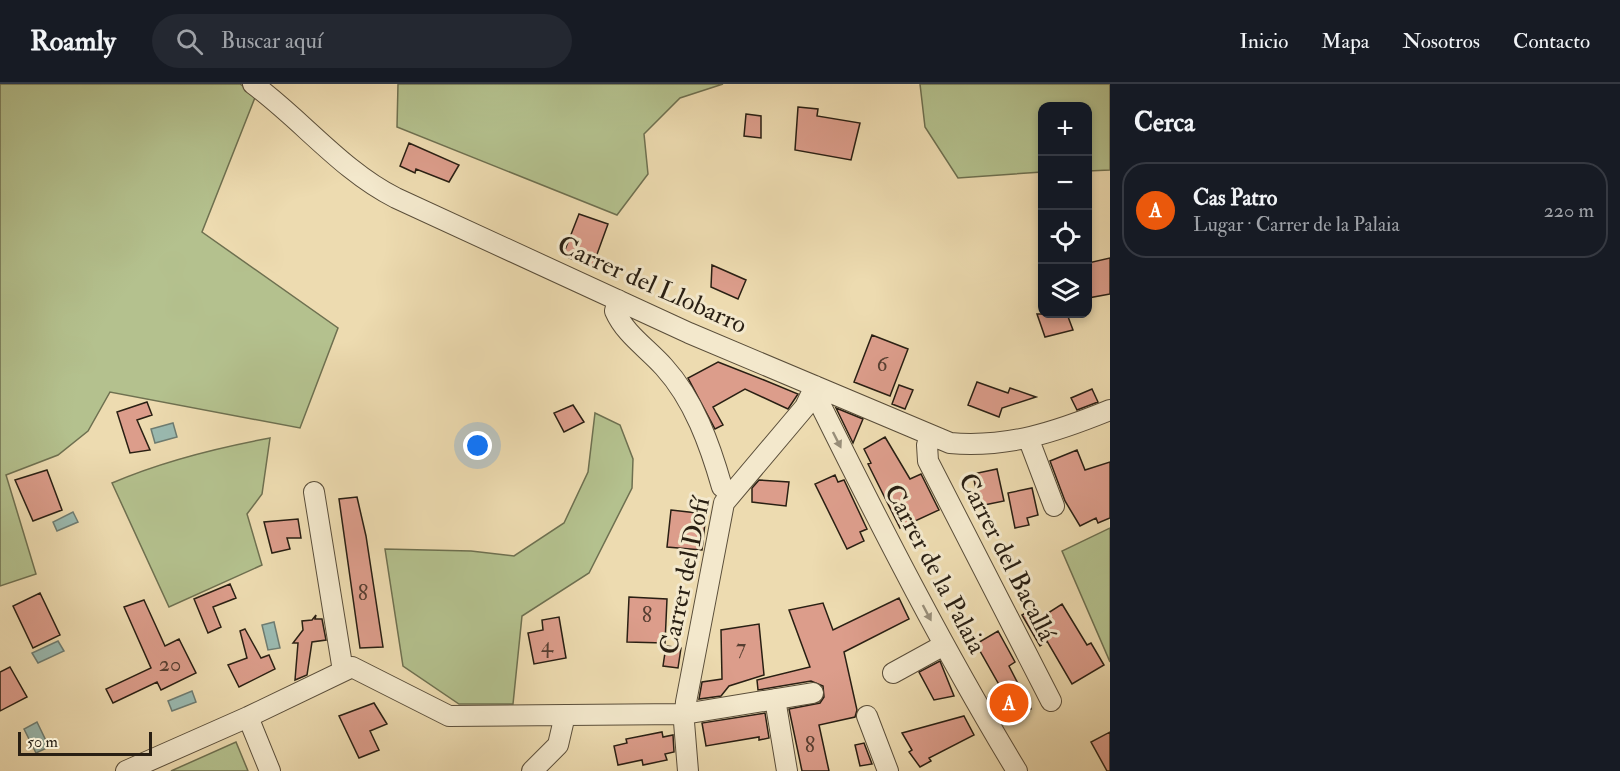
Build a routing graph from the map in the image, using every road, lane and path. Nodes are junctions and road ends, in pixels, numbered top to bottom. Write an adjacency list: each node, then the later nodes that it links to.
1 (254, 84): 2 (street, Carrer del Llobarro)
2 (618, 300): 3 (street, Carrer del Llobarro); 7 (street)
3 (815, 386): 5 (street, Carrer del Llobarro); 10 (street, Carrer de la Palaia, one-way to 10); 16 (street, Carrer del Dofí)
4 (1110, 410): 6 (street, Carrer del Llobarro)
5 (930, 435): 6 (street, Carrer del Llobarro); 15 (street, Carrer del Bacallá)
6 (1029, 440): 9 (street)
7 (722, 487)
8 (314, 492): 11 (street)
9 (1054, 506)
10 (944, 645): 12 (street); 26 (street, Carrer de la Palaia)
11 (343, 671): 17 (street); 19 (street)
12 (893, 674)
13 (813, 693): 14 (street)
14 (775, 699): 16 (street); 24 (street)
15 (1051, 701)
16 (684, 714): 17 (street); 23 (street, Carrer del Dofí)
17 (565, 715): 22 (street)
18 (867, 716): 25 (street)
19 (248, 717): 20 (street); 21 (street)
20 (126, 771)
21 (270, 771)
22 (532, 771)
23 (688, 771)
24 (787, 771)
25 (888, 771)
26 (1017, 771)

